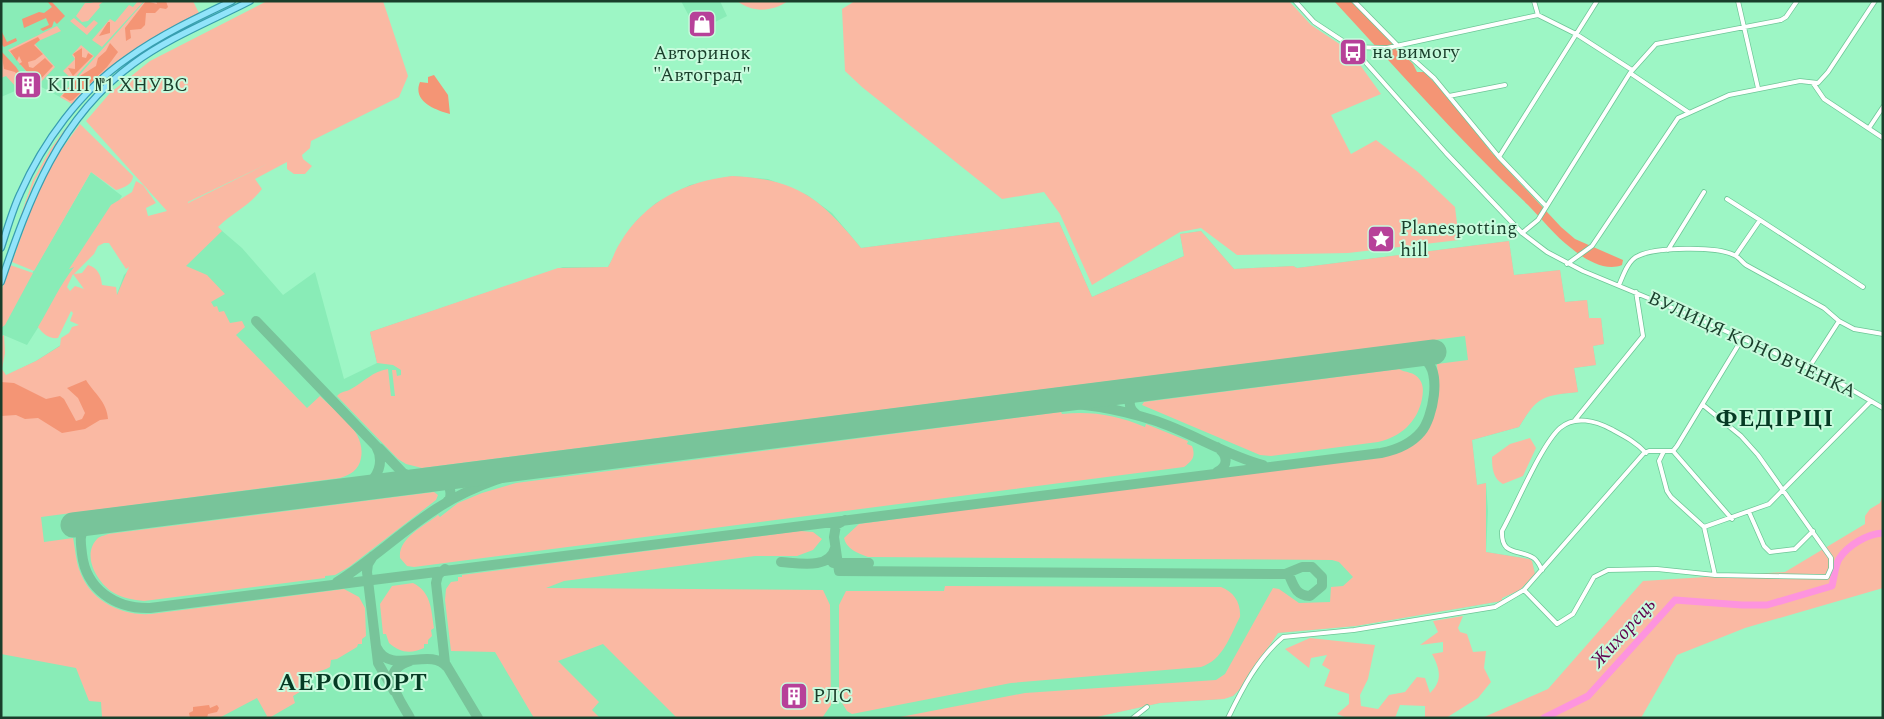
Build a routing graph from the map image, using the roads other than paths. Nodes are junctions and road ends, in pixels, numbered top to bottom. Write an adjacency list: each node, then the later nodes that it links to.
1 (232, 1): 21 (main road)
2 (250, 1): 23 (main road)
3 (1295, 1): 14 (street, ВУЛИЦЯ КОНОВЧЕНКА)
4 (1354, 1): 13 (street)
5 (1534, 1): 10 (street)
6 (1597, 1): 12 (street)
7 (1738, 1): 11 (street)
8 (1797, 1): 11 (street)
9 (1875, 1): 16 (street)
10 (1538, 15): 12 (street); 13 (street)
11 (1744, 26): 15 (street); 18 (street)
12 (1576, 34): 15 (street); 26 (street)
13 (1397, 46): 14 (street); 19 (street)
14 (1352, 47): 31 (street, ВУЛИЦЯ КОНОВЧЕНКА)
15 (1631, 72): 22 (street); 29 (street)
16 (1813, 83): 18 (street); 24 (street)
17 (1505, 85): 19 (street)
18 (1758, 88): 22 (street)
19 (1449, 96): 26 (street)
20 (1883, 107): 24 (street)
21 (72, 110): 23 (main road); 32 (main road)
22 (1688, 112): 35 (street)
23 (78, 119): 36 (main road)
24 (1869, 128): 25 (street)
25 (1883, 138)
26 (1498, 157): 29 (street)
27 (1704, 192): 33 (street)
28 (1727, 199): 30 (street)
29 (1546, 206): 31 (street)
30 (1760, 220): 34 (street); 38 (street)
31 (1522, 233): 35 (street, ВУЛИЦЯ КОНОВЧЕНКА)
32 (1, 248)
33 (1668, 250): 34 (street); 37 (street)
34 (1736, 256): 40 (street)
35 (1567, 264): 37 (street, ВУЛИЦЯ КОНОВЧЕНКА)
36 (1, 282)
37 (1618, 285): 39 (street, ВУЛИЦЯ КОНОВЧЕНКА)
38 (1863, 287)
39 (1636, 292): 42 (street, ВУЛИЦЯ КОНОВЧЕНКА); 47 (street)
40 (1839, 321): 41 (street); 43 (street)
41 (1883, 334)
42 (1742, 339): 43 (street, ВУЛИЦЯ КОНОВЧЕНКА); 45 (street)
43 (1808, 369): 44 (street, ВУЛИЦЯ КОНОВЧЕНКА)
44 (1871, 401): 46 (street, ВУЛИЦЯ КОНОВЧЕНКА); 51 (street)
45 (1703, 405): 49 (street); 51 (street)
46 (1883, 408)
47 (1570, 423): 50 (street); 56 (street)
48 (1664, 451): 49 (street); 50 (street); 54 (street)
49 (1673, 451): 53 (street)
50 (1646, 452): 56 (street)
51 (1784, 491): 52 (street); 55 (street)
52 (1749, 512): 53 (street); 55 (street)
53 (1732, 519): 54 (street)
54 (1704, 527): 57 (street)
55 (1813, 531): 57 (street)
56 (1542, 570): 58 (street)
57 (1715, 575): 58 (street)
58 (1524, 590): 61 (street)
59 (1147, 707): 60 (street)
60 (1133, 718)
61 (1228, 718)

